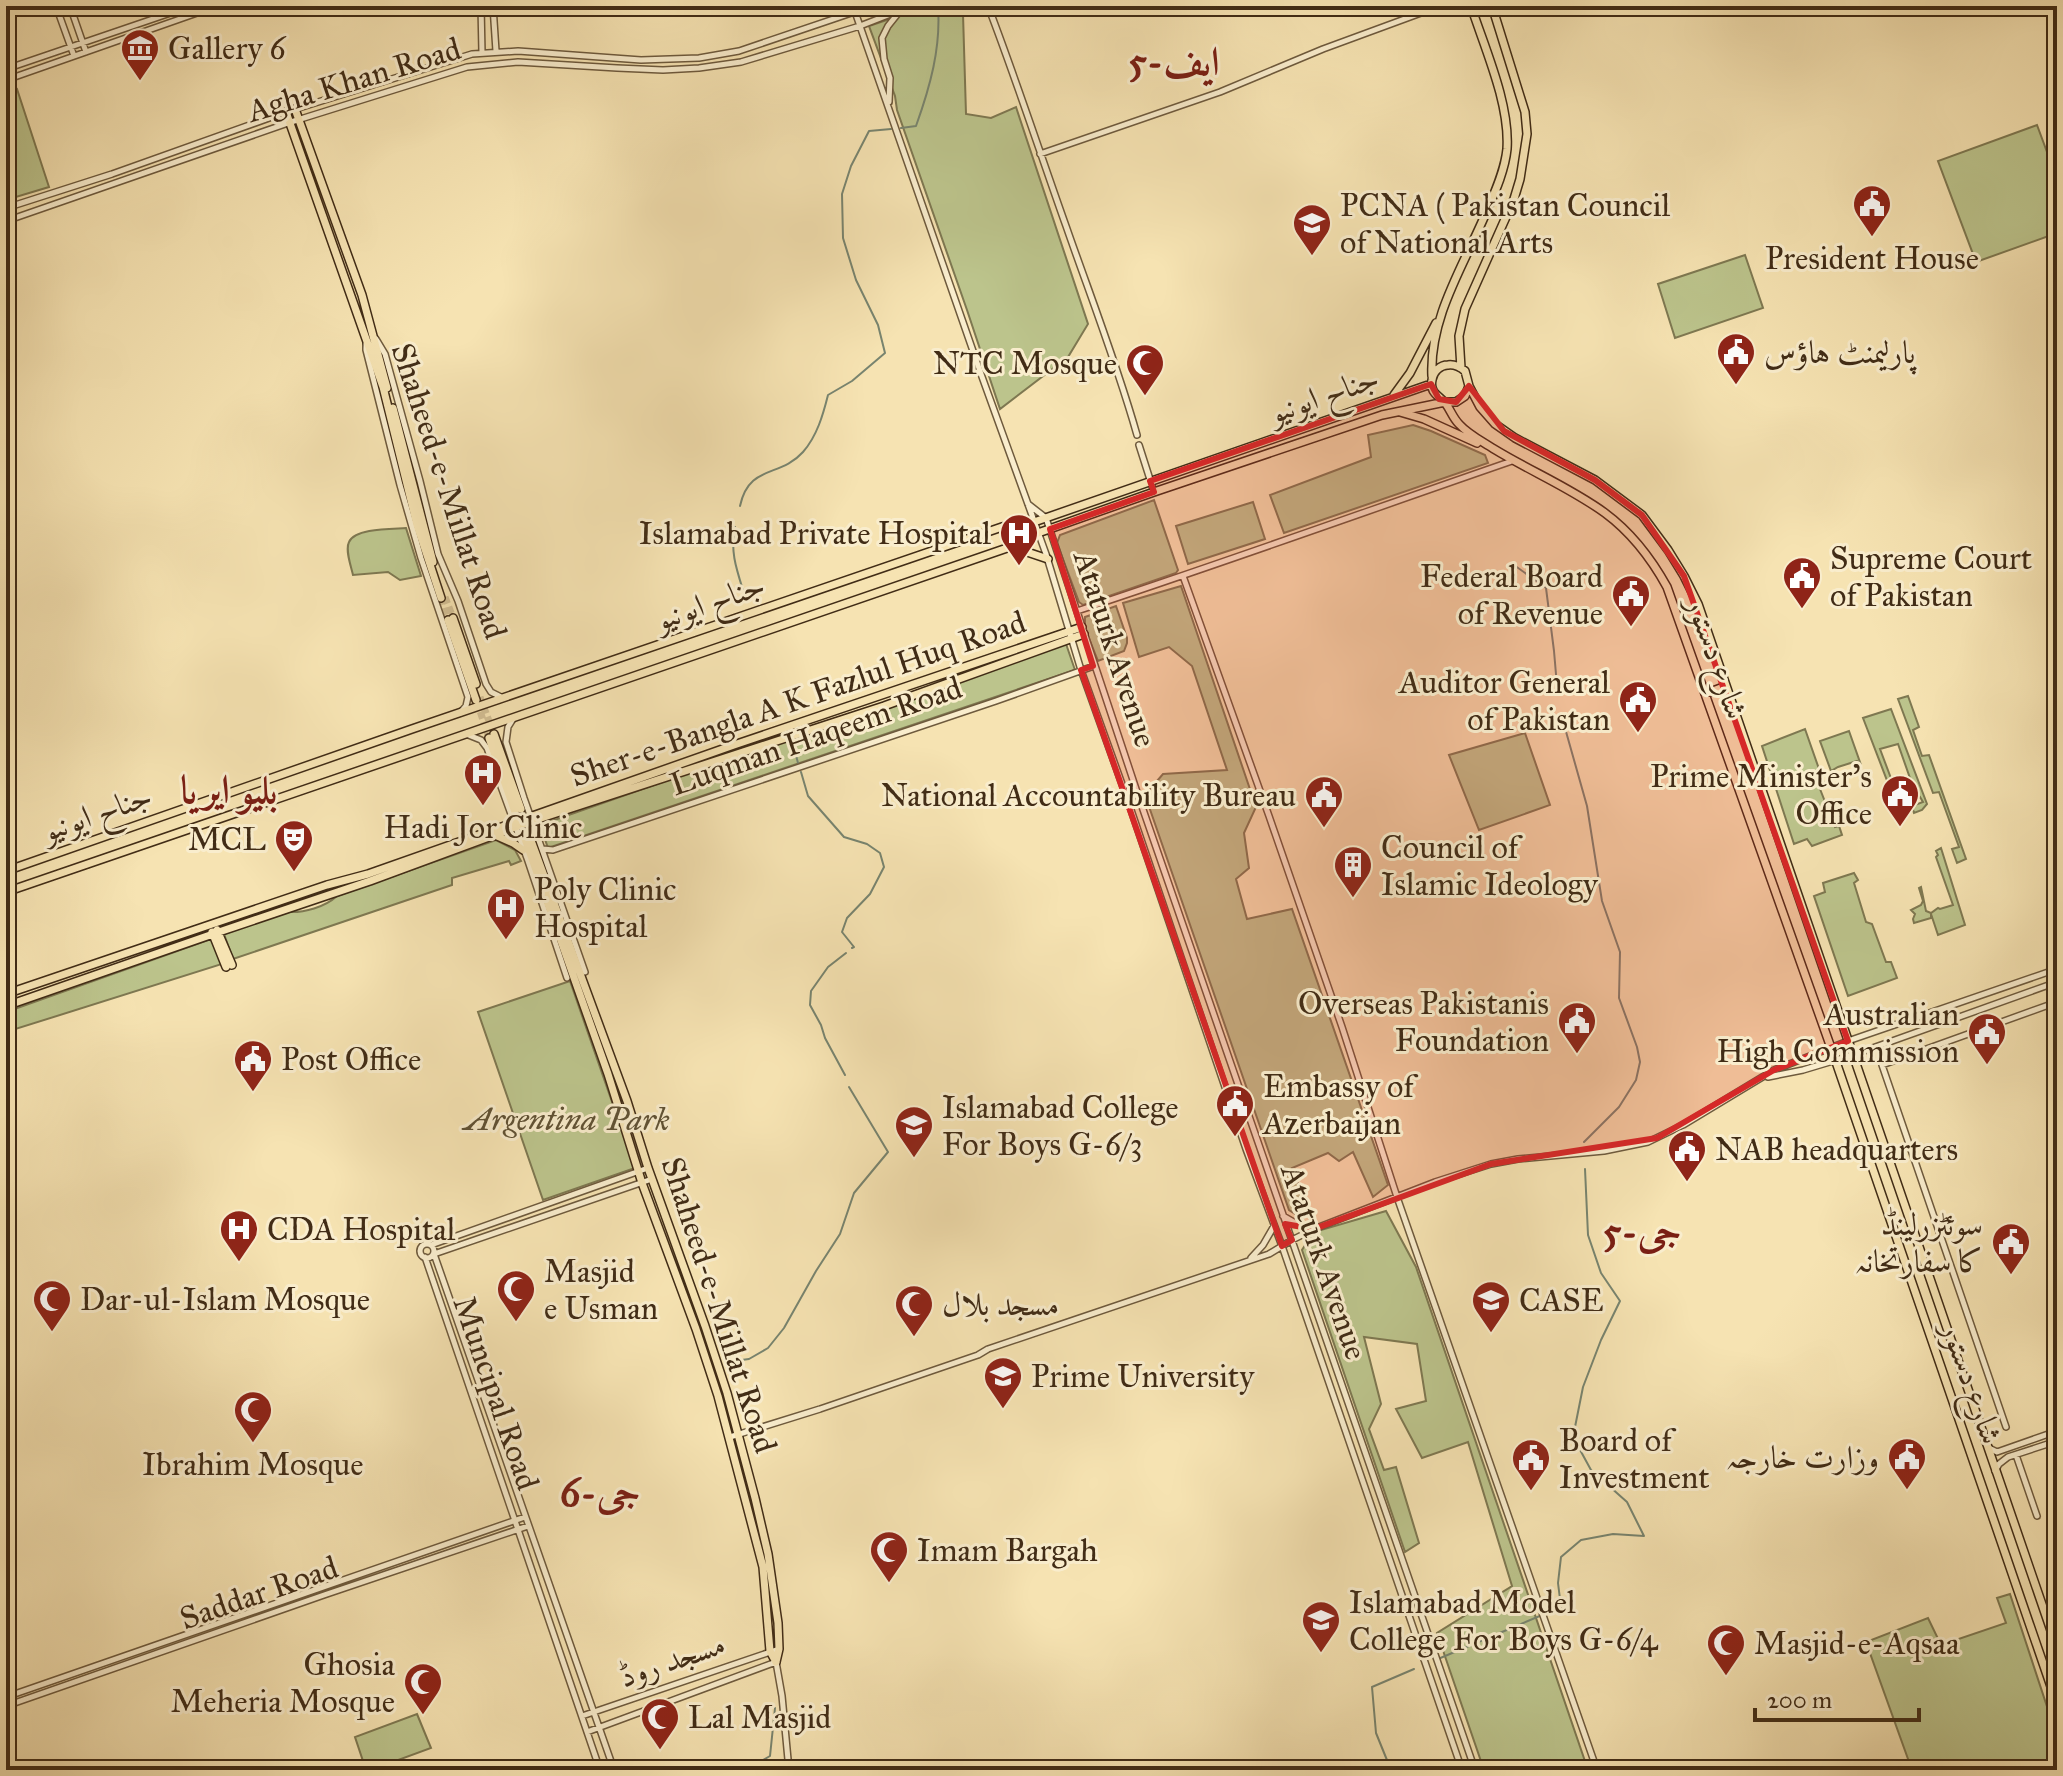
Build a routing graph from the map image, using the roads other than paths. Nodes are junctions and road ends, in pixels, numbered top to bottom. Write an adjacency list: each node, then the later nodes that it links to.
1 (56, 6): 18 (street)
2 (70, 6): 17 (street)
3 (191, 6): 15 (street); 17 (street)
4 (217, 6): 15 (street)
5 (481, 6): 21 (street)
6 (493, 6): 19 (street)
7 (872, 6): 13 (street, Agha Khan Road)
8 (911, 6): 14 (street, Agha Khan Road)
9 (988, 6): 30 (street)
10 (1440, 6): 30 (street)
11 (1471, 6): 38 (main road)
12 (1492, 6): 40 (main road)
13 (854, 9): 16 (street, Ataturk Avenue); 19 (street, Agha Khan Road)
14 (901, 10): 16 (street, Agha Khan Road); 27 (street)
15 (194, 14): 20 (street)
16 (860, 26): 24 (street, Agha Khan Road); 27 (street, Ataturk Avenue)
17 (83, 43): 18 (street); 20 (street)
18 (71, 47): 22 (street); 25 (street)
19 (496, 51): 21 (street, Agha Khan Road)
20 (86, 52): 22 (street)
21 (482, 53): 23 (street, Agha Khan Road)
22 (74, 56): 26 (street)
23 (464, 56): 24 (street); 28 (street, Agha Khan Road)
24 (467, 67): 29 (street, Agha Khan Road)
25 (6, 69)
26 (6, 80)
27 (888, 106): 52 (street, Ataturk Avenue)
28 (291, 111): 29 (main road, Shaheed-e-Millat Road); 31 (street, Agha Khan Road)
29 (295, 121): 32 (street, Agha Khan Road); 33 (main road, Shaheed-e-Millat Road)
30 (1040, 154): 46 (street)
31 (54, 192): 32 (street); 34 (street, Agha Khan Road)
32 (57, 203): 35 (street, Agha Khan Road)
33 (325, 206): 36 (main road, Shaheed-e-Millat Road); 37 (main road, Shaheed-e-Millat Road)
34 (6, 208)
35 (6, 221)
36 (364, 302): 37 (main road); 39 (main road, Shaheed-e-Millat Road)
37 (354, 306): 39 (main road, Shaheed-e-Millat Road)
38 (1442, 311): 41 (main road); 43 (main road)
39 (370, 338): 60 (main road, Shaheed-e-Millat Road); 70 (street, Shaheed-e-Millat Road); 71 (street, Shaheed-e-Millat Road)
40 (1461, 368): 41 (main road); 42 (main road)
41 (1431, 381): 43 (main road, جناح ایونیو); 44 (main road)
42 (1469, 386): 44 (main road); 67 (main road, شارع دستور)
43 (1393, 397): 50 (main road, جناح ایونیو)
44 (1445, 402): 45 (main road, جناح ایونیو); 48 (main road, شارع دستور)
45 (1398, 411): 48 (main road); 51 (main road, جناح ایونیو)
46 (1137, 435)
47 (1139, 445): 50 (street)
48 (1491, 447): 49 (main road, شارع دستور)
49 (1513, 461): 59 (street); 68 (main road, شارع دستور)
50 (1150, 481): 51 (street); 53 (main road, جناح ایونیو)
51 (1154, 492): 55 (main road, جناح ایونیو)
52 (1028, 503): 53 (street, Ataturk Avenue); 54 (street, Ataturk Avenue)
53 (1046, 518): 54 (main road, جناح ایونیو); 55 (street, Ataturk Avenue)
54 (1034, 522): 56 (street, Ataturk Avenue); 70 (main road, جناح ایونیو)
55 (1050, 529): 56 (main road, جناح ایونیو); 61 (street, Ataturk Avenue)
56 (1038, 533): 57 (main road, جناح ایونیو); 58 (street, Ataturk Avenue)
57 (1010, 547): 58 (main road); 72 (main road, جناح ایونیو)
58 (1048, 559): 64 (street, Ataturk Avenue)
59 (1183, 576): 61 (street); 108 (street)
60 (443, 597)
61 (1077, 611): 63 (street, Ataturk Avenue)
62 (451, 619): 69 (main road, Shaheed-e-Millat Road)
63 (1083, 630): 64 (main road, Sher-e-Bangla A K Fazlul Huq Road); 65 (street, Ataturk Avenue)
64 (1071, 634): 66 (street, Ataturk Avenue); 76 (main road, Sher-e-Bangla A K Fazlul Huq Road)
65 (1094, 666): 66 (street, Luqman Haqeem Road); 88 (street, Ataturk Avenue)
66 (1081, 670): 81 (street, Luqman Haqeem Road); 89 (street, Ataturk Avenue)
67 (1726, 686): 68 (main road); 84 (main road, شارع دستور)
68 (1705, 694): 86 (main road, شارع دستور)
69 (478, 698)
70 (504, 699): 71 (main road, جناح ایونیو)
71 (460, 714): 83 (main road, جناح ایونیو)
72 (517, 716): 73 (main road, جناح ایونیو); 76 (street)
73 (466, 734): 77 (street); 85 (main road, جناح ایونیو)
74 (492, 736): 75 (main road)
75 (518, 810)
76 (531, 819): 77 (main road, Sher-e-Bangla A K Fazlul Huq Road); 79 (street)
77 (515, 825): 78 (main road); 80 (street); 87 (main road)
78 (495, 835): 80 (main road); 87 (main road)
79 (543, 849): 81 (street, Luqman Haqeem Road); 82 (street)
80 (523, 850): 93 (street)
81 (553, 850): 82 (street)
82 (546, 859): 92 (street)
83 (6, 871)
84 (1794, 886): 86 (main road); 98 (main road, شارع دستور)
85 (6, 892)
86 (1775, 893): 99 (main road, شارع دستور)
87 (214, 929): 90 (main road); 95 (main road); 97 (main road)
88 (1189, 942): 89 (street); 110 (street, Ataturk Avenue)
89 (1178, 946): 111 (street, Ataturk Avenue)
90 (229, 966)
91 (2057, 969): 98 (street)
92 (585, 972)
93 (567, 978)
94 (2057, 982): 100 (street)
95 (6, 994)
96 (2057, 1002): 123 (street)
97 (6, 1006)
98 (1848, 1041): 99 (street); 100 (main road, شارع دستور)
99 (1830, 1048): 101 (main road, شارع دستور); 102 (street)
100 (1853, 1055): 101 (street); 128 (main road, شارع دستور)
101 (1835, 1059): 102 (street); 142 (main road, شارع دستور)
102 (1763, 1078): 108 (street)
103 (648, 1168): 104 (street); 104 (main road, Shaheed-e-Millat Road); 105 (main road, Shaheed-e-Millat Road)
104 (638, 1171): 106 (main road, Shaheed-e-Millat Road); 107 (street)
105 (652, 1179): 106 (street); 121 (main road, Shaheed-e-Millat Road)
106 (642, 1183): 109 (street); 122 (main road, Shaheed-e-Millat Road)
107 (590, 1188): 109 (street); 114 (street)
108 (1397, 1197): 112 (street); 153 (street)
109 (594, 1199): 116 (street)
110 (1282, 1216): 112 (street); 113 (street, Ataturk Avenue)
111 (1274, 1226): 115 (street, Ataturk Avenue); 119 (street)
112 (1314, 1229): 113 (street)
113 (1292, 1240): 115 (street); 136 (street, Ataturk Avenue)
114 (431, 1245): 117 (street); 118 (street)
115 (1282, 1246): 119 (street); 137 (street, Ataturk Avenue)
116 (445, 1250): 117 (street); 120 (street)
117 (434, 1254): 118 (street); 120 (street)
118 (425, 1257): 133 (street, Muncipal Road)
119 (1247, 1262): 125 (street)
120 (439, 1266): 132 (street)
121 (705, 1326): 122 (main road); 125 (main road, Shaheed-e-Millat Road)
122 (696, 1329): 126 (main road, Shaheed-e-Millat Road)
123 (2006, 1427)
124 (2057, 1431): 128 (street)
125 (739, 1435): 126 (street); 139 (main road, Shaheed-e-Millat Road)
126 (730, 1437): 139 (main road, Shaheed-e-Millat Road)
127 (2057, 1441): 129 (street)
128 (1986, 1445): 130 (main road, شارع دستور)
129 (2016, 1455): 130 (street); 131 (street)
130 (1995, 1472): 138 (main road, شارع دستور)
131 (2037, 1516)
132 (525, 1517): 133 (street, Saddar Road); 134 (street)
133 (514, 1521): 135 (street, Muncipal Road); 141 (street, Saddar Road)
134 (528, 1526): 135 (street, Saddar Road); 144 (street)
135 (517, 1530): 143 (street, Saddar Road); 145 (street, Muncipal Road)
136 (1402, 1560): 137 (street); 152 (street, Ataturk Avenue)
137 (1392, 1565): 151 (street, Ataturk Avenue)
138 (2057, 1648)
139 (775, 1650): 140 (main road, Shaheed-e-Millat Road); 144 (street, مسجد روڈ)
140 (776, 1662): 146 (street, مسجد روڈ); 150 (street, Shaheed-e-Millat Road)
141 (6, 1697)
142 (2057, 1704)
143 (6, 1706)
144 (594, 1712): 145 (street, مسجد روڈ); 146 (street)
145 (582, 1716): 147 (street, Muncipal Road)
146 (599, 1727): 147 (street, مسجد روڈ); 149 (street)
147 (587, 1732): 148 (street, Muncipal Road)
148 (600, 1770)
149 (614, 1770)
150 (789, 1770)
151 (1462, 1770)
152 (1475, 1770)
153 (1597, 1770)

